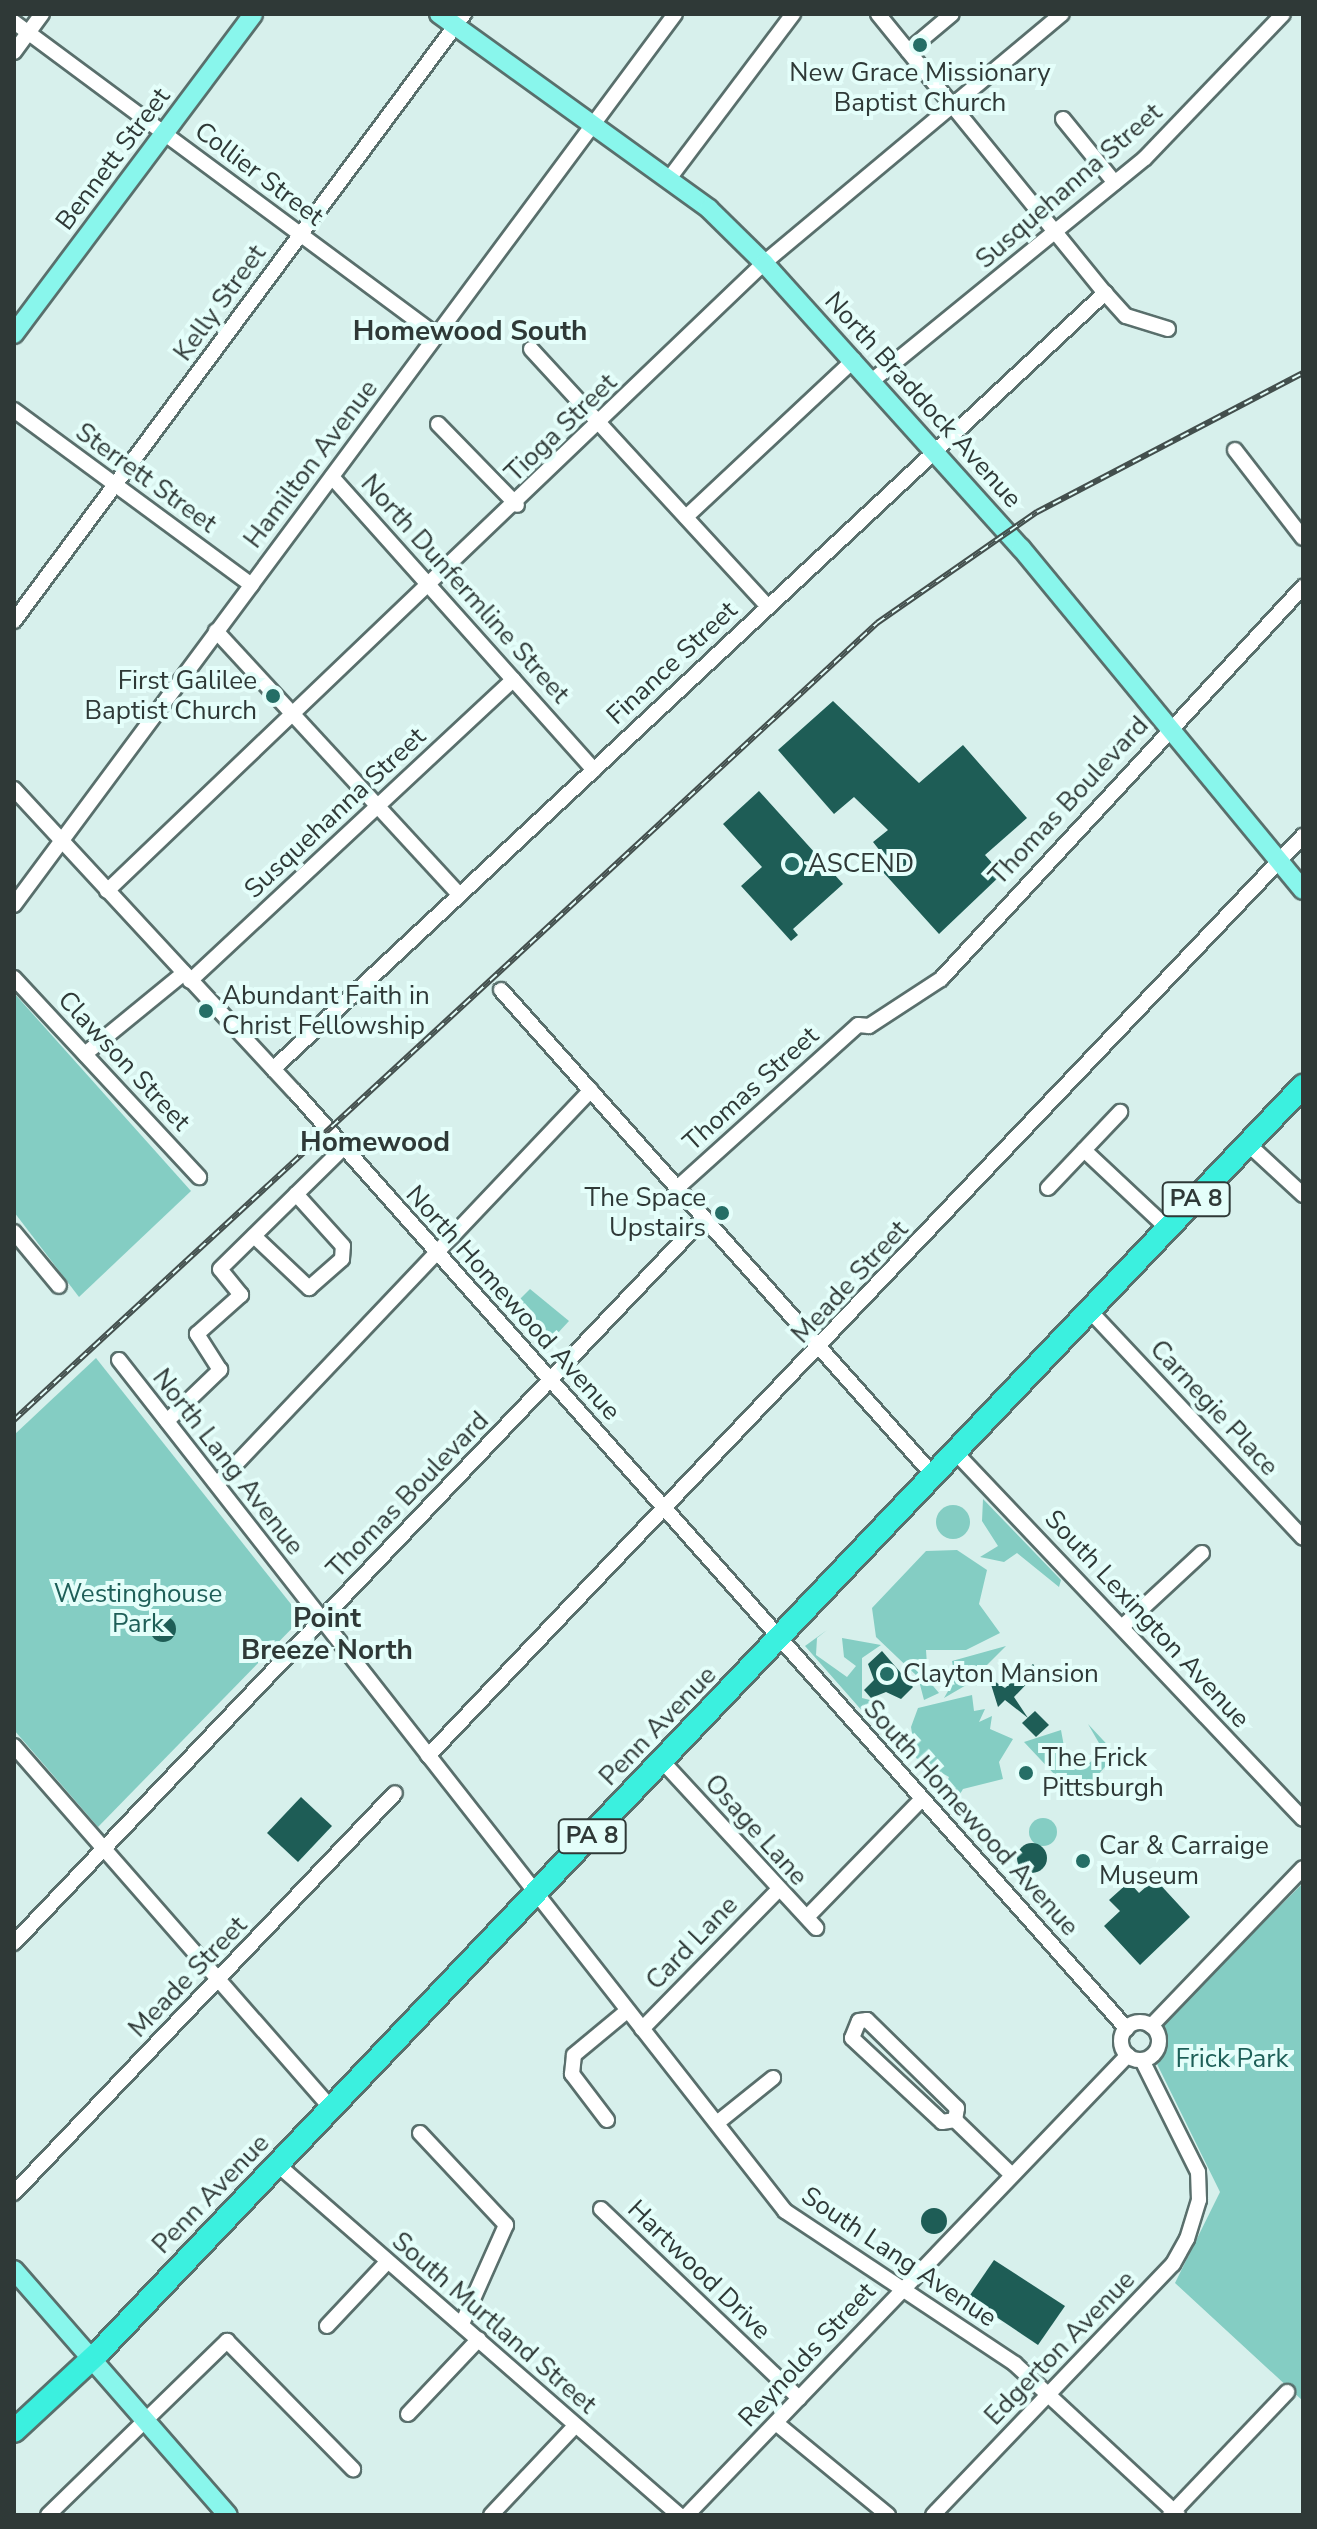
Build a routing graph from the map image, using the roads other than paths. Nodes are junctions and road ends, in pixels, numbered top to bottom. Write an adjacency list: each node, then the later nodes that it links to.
1 (42, 14): 12 (street)
2 (253, 14): 18 (main road, Bennett Street)
3 (439, 14): 10 (main road, North Braddock Avenue)
4 (675, 14): 17 (street, Hamilton Avenue)
5 (793, 14): 19 (street)
6 (878, 14): 13 (street)
7 (952, 14): 13 (street)
8 (1062, 14): 15 (street, Tioga Street)
9 (1283, 14): 20 (street, Susquehanna Street)
10 (460, 20): 17 (main road, North Braddock Avenue); 22 (street, Kelly Street)
11 (14, 22): 12 (street, Collier Street)
12 (28, 33): 14 (street); 18 (street, Collier Street)
13 (908, 51): 15 (street)
14 (14, 52)
15 (955, 108): 21 (street); 23 (street, Tioga Street)
16 (1063, 119): 20 (street)
17 (593, 126): 19 (main road, North Braddock Avenue); 27 (street, Hamilton Avenue)
18 (164, 134): 22 (street, Collier Street); 26 (main road, Bennett Street)
19 (668, 180): 23 (main road, North Braddock Avenue)
20 (1115, 183): 21 (street, Susquehanna Street)
21 (1055, 232): 24 (street); 30 (street, Susquehanna Street)
22 (300, 235): 27 (street, Collier Street); 37 (street, Kelly Street)
23 (764, 263): 29 (main road, North Braddock Avenue); 32 (street, Tioga Street)
24 (1105, 293): 25 (street); 35 (street, Finance Street)
25 (1168, 329)
26 (14, 334)
27 (436, 335): 36 (street, Hamilton Avenue)
28 (531, 349): 32 (street)
29 (854, 360): 30 (main road, North Braddock Avenue); 39 (street)
30 (873, 380): 35 (main road, North Braddock Avenue)
31 (14, 410): 37 (street, Sterrett Street)
32 (600, 423): 38 (street, Tioga Street); 39 (street)
33 (438, 424): 38 (street)
34 (1235, 450): 40 (street)
35 (935, 451): 44 (street, Finance Street); 49 (main road, North Braddock Avenue)
36 (332, 477): 41 (street, Hamilton Avenue); 42 (street, North Dunfermline Street)
37 (115, 485): 41 (street, Sterrett Street); 45 (street, Kelly Street)
38 (517, 505): 42 (street, Tioga Street)
39 (686, 517): 44 (street)
40 (1303, 538)
41 (251, 585): 46 (street, Hamilton Avenue)
42 (432, 587): 47 (street, North Dunfermline Street); 48 (street, Tioga Street)
43 (1303, 587): 49 (street, Thomas Boulevard)
44 (768, 607): 50 (street, Finance Street)
45 (14, 621)
46 (216, 631): 48 (street); 54 (street, Hamilton Avenue)
47 (513, 680): 50 (street, North Dunfermline Street); 52 (street, Susquehanna Street)
48 (294, 716): 52 (street); 57 (street, Tioga Street)
49 (1168, 729): 55 (main road, North Braddock Avenue); 63 (street, Thomas Boulevard)
50 (594, 770): 58 (street, Finance Street)
51 (14, 789): 54 (street, North Homewood Avenue)
52 (377, 805): 58 (street); 60 (street, Susquehanna Street)
53 (1303, 836): 55 (street, Meade Street)
54 (61, 841): 57 (street, North Homewood Avenue); 59 (street, Hamilton Avenue)
55 (1279, 862): 56 (main road, North Braddock Avenue); 84 (street, Meade Street)
56 (1303, 890)
57 (107, 891): 60 (street, North Homewood Avenue)
58 (460, 895): 65 (street, Finance Street)
59 (14, 905)
60 (187, 977): 64 (street, Susquehanna Street); 65 (street, North Homewood Avenue)
61 (14, 978): 64 (street, Clawson Street)
62 (501, 990): 67 (street)
63 (858, 1025): 74 (street, Thomas Street)
64 (85, 1054): 72 (street, Clawson Street)
65 (273, 1069): 70 (street, North Homewood Avenue)
66 (1303, 1086): 69 (highway, Penn Avenue / PA 8)
67 (591, 1090): 74 (street); 81 (street)
68 (1120, 1112): 71 (street)
69 (1248, 1144): 76 (street); 78 (highway, Penn Avenue / PA 8)
70 (343, 1148): 75 (street); 81 (street, North Homewood Avenue)
71 (1084, 1150): 73 (street); 78 (street)
72 (199, 1177)
73 (1048, 1188)
74 (676, 1189): 77 (street)
75 (296, 1194): 80 (street); 80 (street)
76 (1303, 1195)
77 (704, 1218): 84 (street); 86 (street, Thomas Boulevard)
78 (1168, 1229): 83 (highway, Penn Avenue / PA 8)
79 (14, 1232): 82 (street)
80 (254, 1236): 87 (street)
81 (435, 1252): 86 (street, North Homewood Avenue); 90 (street)
82 (59, 1286)
83 (1090, 1311): 88 (highway, Penn Avenue / PA 8); 92 (street, Carnegie Place)
84 (819, 1347): 89 (street); 91 (street, Meade Street)
85 (119, 1360): 87 (street, North Lang Avenue)
86 (550, 1381): 91 (street, North Homewood Avenue); 94 (street, Thomas Boulevard)
87 (167, 1421): 90 (street, North Lang Avenue)
88 (956, 1453): 89 (highway, Penn Avenue / PA 8); 95 (street, South Lexington Avenue)
89 (934, 1476): 96 (highway, Penn Avenue / PA 8)
90 (217, 1484): 94 (street, North Lang Avenue)
91 (665, 1511): 96 (street, North Homewood Avenue); 98 (street, Meade Street)
92 (1303, 1538)
93 (1202, 1553): 95 (street)
94 (321, 1621): 98 (street, North Lang Avenue); 103 (street, Thomas Boulevard)
95 (1122, 1627): 102 (street, South Lexington Avenue)
96 (780, 1639): 99 (highway, Penn Avenue / PA 8); 101 (street, South Homewood Avenue)
97 (14, 1746): 103 (street)
98 (428, 1756): 106 (street, North Lang Avenue)
99 (663, 1762): 105 (street, Osage Lane); 106 (highway, Penn Avenue / PA 8)
100 (395, 1793): 108 (street, Meade Street)
101 (922, 1799): 105 (street, Osage Lane); 112 (street, South Homewood Avenue)
102 (1303, 1819)
103 (103, 1849): 107 (street, Thomas Boulevard); 108 (street)
104 (1303, 1868): 110 (street)
105 (777, 1891): 111 (street, Card Lane)
106 (536, 1895): 109 (street, South Lang Avenue); 115 (highway, Penn Avenue / PA 8)
107 (14, 1943)
108 (218, 1980): 115 (street); 122 (street, Meade Street)
109 (627, 2011): 111 (street, South Lang Avenue); 116 (street)
110 (1151, 2026): 112 (street); 113 (street)
111 (642, 2029): 118 (street, South Lang Avenue)
112 (1127, 2029): 113 (street)
113 (1135, 2058): 121 (street, Reynolds Street); 131 (street, Edgerton Avenue)
114 (773, 2078): 118 (street)
115 (332, 2109): 120 (highway, Penn Avenue / PA 8)
116 (607, 2120)
117 (955, 2120): 117 (street); 121 (street)
118 (717, 2123): 126 (street, South Lang Avenue)
119 (420, 2133): 127 (street)
120 (278, 2165): 124 (street, South Murtland Street); 130 (highway, Penn Avenue / PA 8)
121 (1012, 2175): 126 (street, Reynolds Street)
122 (14, 2193)
123 (601, 2209): 133 (street, Hartwood Drive)
124 (387, 2262): 127 (street, South Murtland Street); 128 (street)
125 (14, 2270): 130 (main road)
126 (901, 2290): 131 (street, South Lang Avenue); 133 (street, Reynolds Street)
127 (462, 2324): 129 (street, South Murtland Street)
128 (327, 2326)
129 (479, 2339): 134 (street); 137 (street, South Murtland Street)
130 (92, 2359): 135 (main road); 138 (highway, Penn Avenue / PA 8)
131 (1049, 2392): 141 (street, South Lang Avenue); 148 (street, Edgerton Avenue)
132 (1287, 2392): 141 (street)
133 (799, 2398): 136 (street, Reynolds Street)
134 (408, 2414)
135 (147, 2422): 139 (street); 140 (street); 143 (main road)
136 (776, 2423): 146 (street, Reynolds Street); 147 (street)
137 (575, 2426): 144 (street); 145 (street, South Murtland Street)
138 (14, 2431)
139 (353, 2469)
140 (67, 2509): 142 (street)
141 (1174, 2514)
142 (48, 2515)
143 (228, 2515)
144 (491, 2515)
145 (679, 2515)
146 (687, 2515)
147 (888, 2515)
148 (933, 2515)

